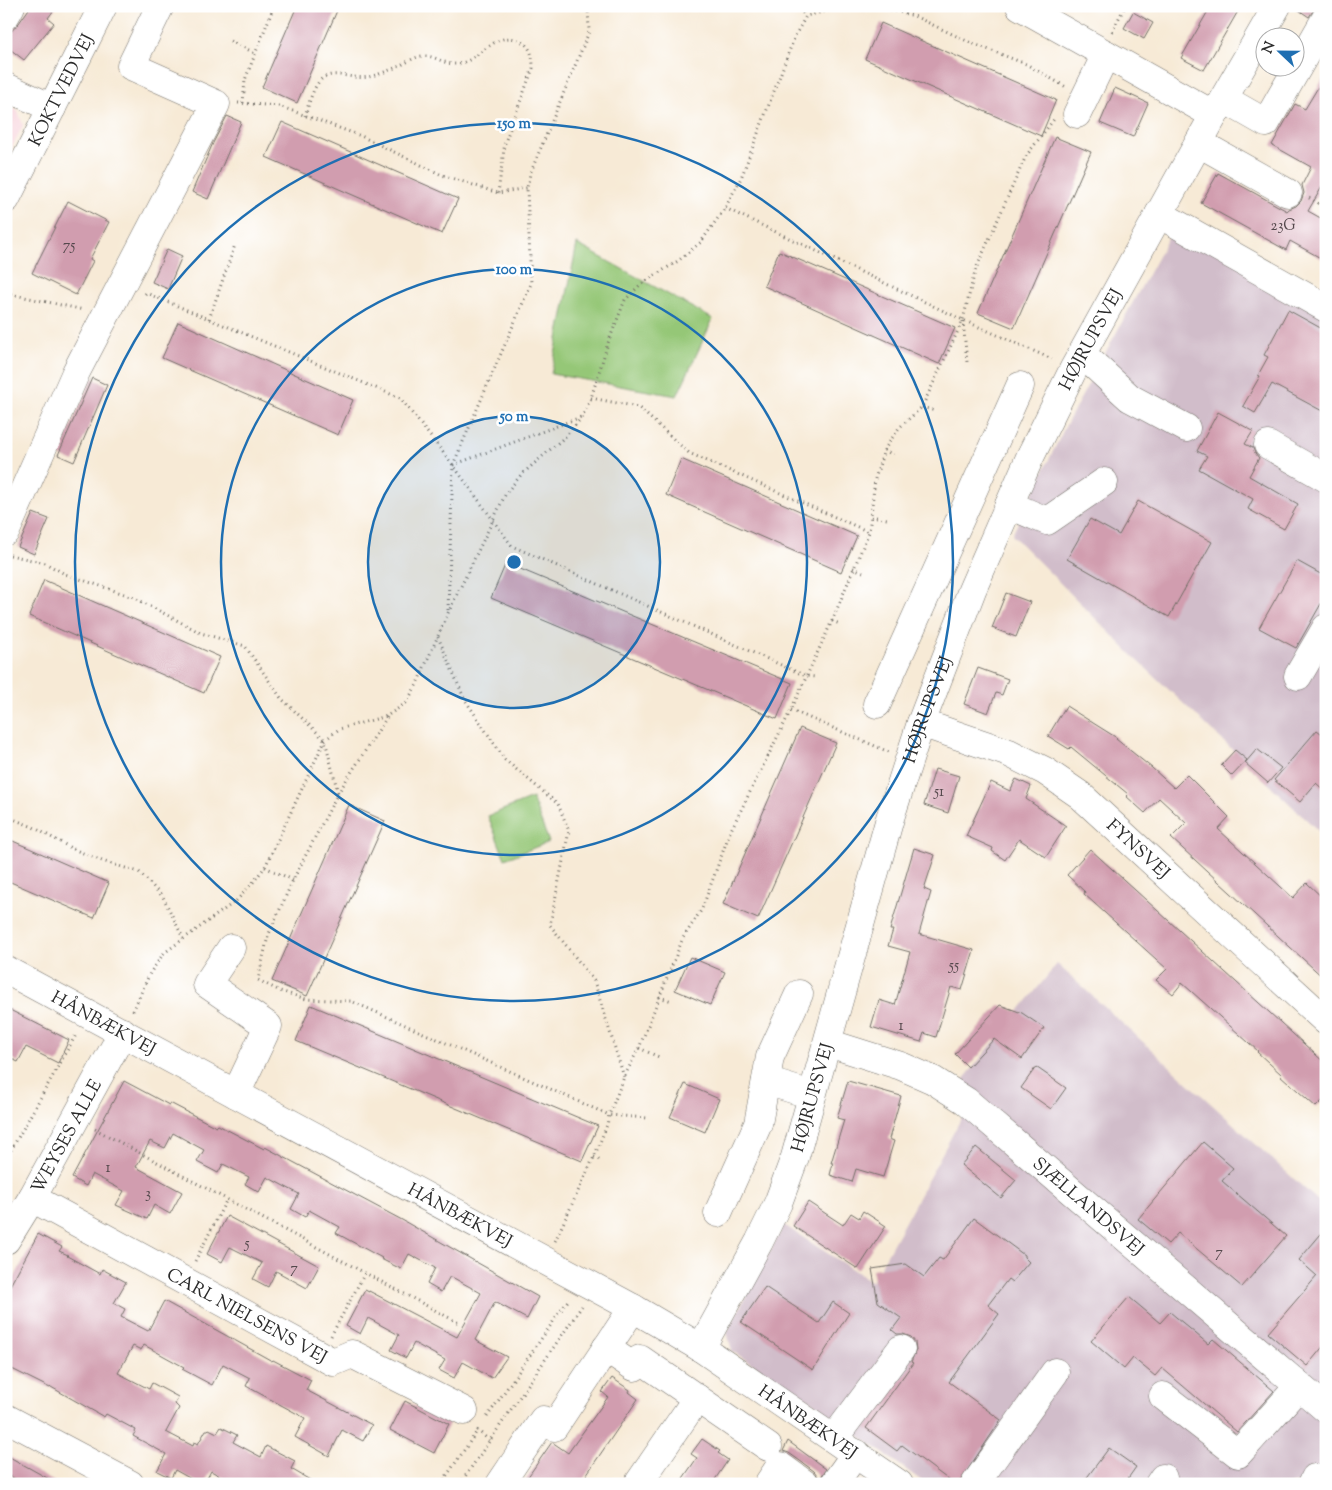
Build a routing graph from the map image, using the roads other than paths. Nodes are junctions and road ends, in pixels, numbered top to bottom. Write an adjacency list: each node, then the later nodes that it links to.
1 (11, 6): 6 (street)
2 (104, 6): 11 (street, KOKTVEDVEJ)
3 (160, 6): 25 (street)
4 (1020, 6): 8 (street)
5 (1277, 6): 10 (street, HØJRUPSVEJ)
6 (6, 15)
7 (1326, 18): 10 (street)
8 (1106, 54): 10 (street); 12 (street)
9 (6, 87): 11 (street)
10 (1219, 107): 13 (street, HØJRUPSVEJ)
11 (52, 108): 15 (street, KOKTVEDVEJ)
12 (1066, 108)
13 (1199, 143): 14 (street); 16 (street, HØJRUPSVEJ)
14 (1288, 193)
15 (6, 199)
16 (1159, 214): 17 (street); 18 (street, HØJRUPSVEJ)
17 (1326, 308)
18 (1078, 361): 20 (street); 24 (street, HØJRUPSVEJ)
19 (1020, 386): 26 (street)
20 (1186, 428)
21 (1268, 445): 22 (street)
22 (1326, 478)
23 (1104, 482): 24 (street)
24 (1009, 505): 27 (street, HØJRUPSVEJ)
25 (6, 530)
26 (935, 574): 27 (street); 30 (street)
27 (972, 590): 31 (street, HØJRUPSVEJ)
28 (1326, 628): 29 (street)
29 (1298, 676)
30 (877, 704)
31 (921, 724): 35 (street, FYNSVEJ); 37 (street, HØJRUPSVEJ)
32 (231, 948): 39 (street)
33 (6, 970): 36 (street, HÅNBÆKVEJ)
34 (799, 994): 38 (street)
35 (1326, 1022)
36 (123, 1032): 39 (street, HÅNBÆKVEJ); 41 (street, WEYSES ALLE)
37 (828, 1043): 40 (street, HØJRUPSVEJ); 49 (street, SJÆLLANDSVEJ)
38 (766, 1081): 40 (street); 42 (street)
39 (236, 1094): 44 (street, HÅNBÆKVEJ)
40 (812, 1095): 46 (street, HØJRUPSVEJ)
41 (32, 1198): 43 (street, WEYSES ALLE); 53 (street, CARL NIELSENS VEJ)
42 (718, 1213)
43 (6, 1240)
44 (624, 1303): 45 (street); 46 (street, HÅNBÆKVEJ)
45 (606, 1348): 51 (street); 59 (street)
46 (701, 1348): 55 (street, HÅNBÆKVEJ)
47 (902, 1348): 55 (street)
48 (1054, 1372): 65 (street)
49 (1299, 1386): 50 (street); 52 (street, SJÆLLANDSVEJ)
50 (1163, 1396)
51 (698, 1398): 56 (street); 60 (street)
52 (1326, 1409)
53 (464, 1411)
54 (6, 1418): 58 (street)
55 (845, 1446): 63 (street); 64 (street, HÅNBÆKVEJ)
56 (768, 1447)
57 (1326, 1477): 66 (street)
58 (130, 1484)
59 (500, 1484)
60 (638, 1484)
61 (768, 1484): 62 (street)
62 (805, 1484)
63 (834, 1484)
64 (899, 1484)
65 (975, 1484)
66 (1312, 1484)

